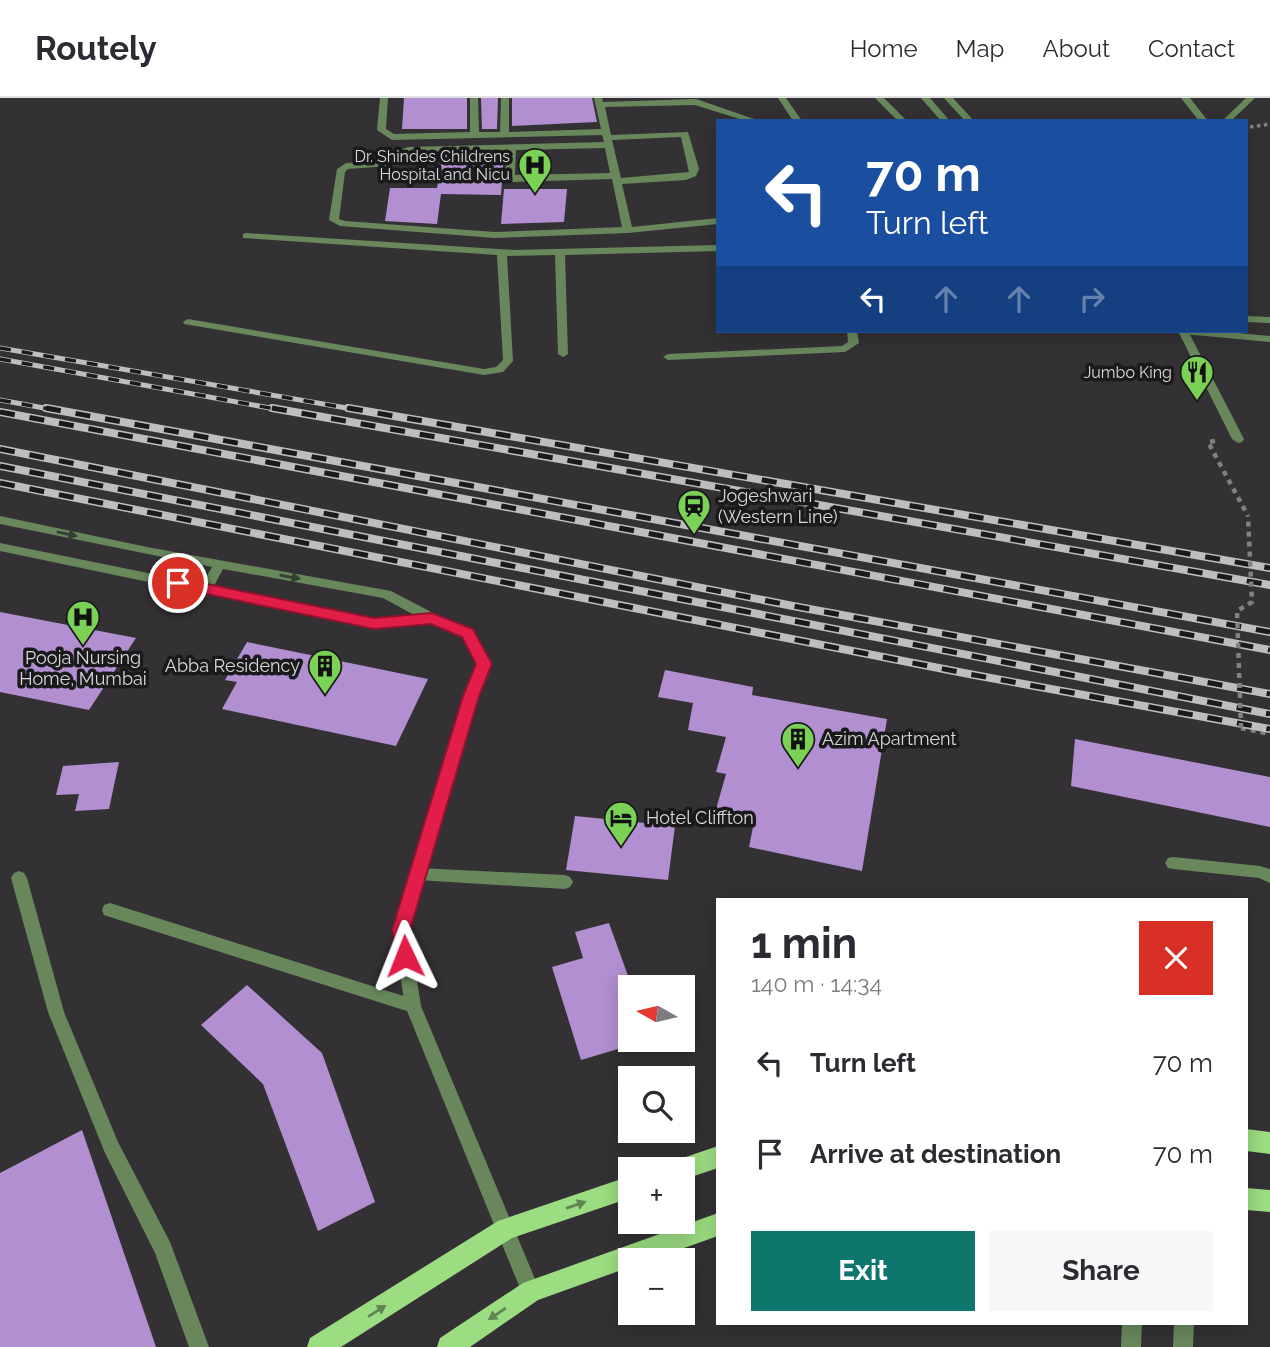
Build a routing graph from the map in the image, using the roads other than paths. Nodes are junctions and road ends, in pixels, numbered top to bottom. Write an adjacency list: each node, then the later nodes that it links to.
1 (384, 98): 19 (street)
2 (474, 98): 19 (street)
3 (505, 98): 18 (street)
4 (782, 98): 12 (street)
5 (879, 98): 13 (street)
6 (925, 98): 14 (street)
7 (948, 98): 15 (street)
8 (1185, 98): 16 (street)
9 (1251, 98): 17 (street)
10 (599, 102): 11 (street); 20 (street)
11 (750, 119)
12 (797, 119)
13 (901, 119)
14 (944, 119)
15 (968, 119)
16 (1202, 119)
17 (1228, 119)
18 (504, 134): 19 (street); 20 (street)
19 (475, 135)
20 (608, 138): 21 (street); 22 (street); 22 (street)
21 (512, 147): 22 (street); 24 (street)
22 (617, 179): 24 (street)
23 (716, 221): 24 (street)
24 (628, 230)
25 (246, 236): 27 (street)
26 (716, 248): 28 (street)
27 (502, 252): 28 (street); 31 (street)
28 (560, 253): 36 (street)
29 (1248, 319): 30 (street)
30 (1270, 320)
31 (188, 322)
32 (852, 333): 37 (street)
33 (1184, 333): 38 (street)
34 (1205, 333): 35 (street)
35 (1270, 339)
36 (563, 354)
37 (668, 357)
38 (1238, 439)
39 (0, 520): 40 (street)
40 (35, 527): 42 (street); 43 (street, one-way to 43)
41 (0, 547): 42 (street)
42 (15, 550): 44 (street)
43 (220, 564): 44 (street); 45 (street, one-way to 45)
44 (206, 589): 45 (street)
45 (432, 618): 47 (street)
46 (1173, 863): 48 (street)
47 (418, 874): 50 (street); 52 (street)
48 (1270, 876)
49 (19, 878): 65 (street)
50 (565, 882)
51 (110, 910): 52 (street)
52 (413, 1006): 61 (street)
53 (1248, 1140): 54 (main road)
54 (1270, 1143)
55 (716, 1158): 56 (main road)
56 (695, 1165)
57 (618, 1191): 61 (main road, one-way to 57)
58 (1248, 1199): 59 (main road)
59 (1270, 1201)
60 (716, 1225): 62 (main road)
61 (506, 1229): 62 (street); 66 (main road, one-way to 61)
62 (531, 1291): 67 (main road, one-way to 67)
63 (1132, 1325): 68 (street)
64 (1184, 1325): 69 (street)
65 (200, 1347)
66 (319, 1347)
67 (449, 1347)
68 (1131, 1347)
69 (1183, 1347)

